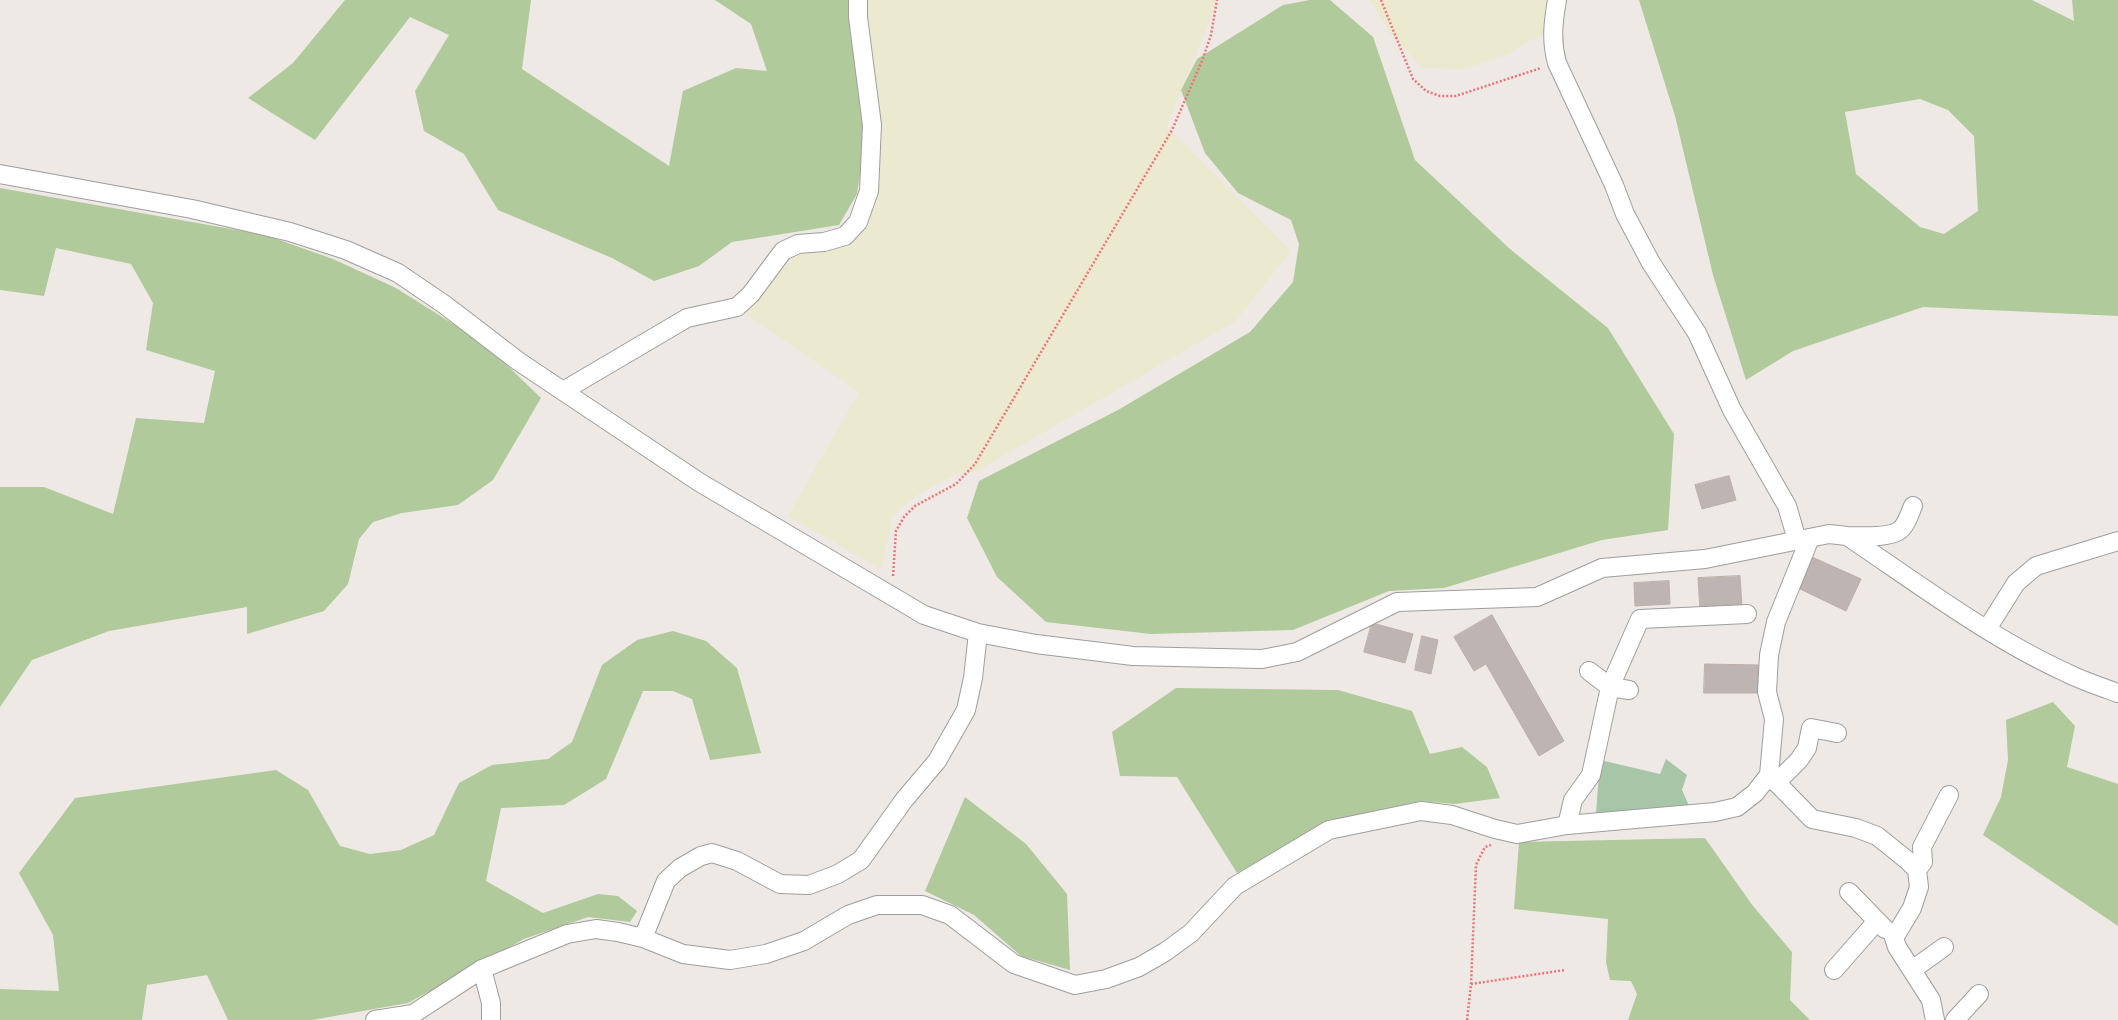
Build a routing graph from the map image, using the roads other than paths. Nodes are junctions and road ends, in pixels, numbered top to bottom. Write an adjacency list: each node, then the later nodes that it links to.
1 (858, 0): 4 (street)
2 (1557, 0): 7 (street)
3 (0, 174): 4 (street)
4 (563, 391): 11 (street)
5 (1913, 506): 6 (street)
6 (1847, 536): 7 (street); 10 (street)
7 (1803, 539): 11 (street); 17 (street)
8 (2118, 541): 10 (street)
9 (1747, 614): 13 (street)
10 (1987, 629): 15 (street)
11 (978, 633): 23 (street)
12 (1589, 671): 13 (street)
13 (1610, 687): 14 (street); 19 (street)
14 (1629, 690)
15 (2118, 693)
16 (1837, 733): 17 (street)
17 (1773, 779): 19 (street); 20 (street)
18 (1949, 795): 20 (street)
19 (1567, 825): 23 (street)
20 (1918, 870): 24 (street)
21 (1849, 892): 22 (street)
22 (1877, 921): 24 (street); 27 (street)
23 (643, 938): 26 (street)
24 (1894, 938): 28 (street)
25 (1944, 947): 28 (street)
26 (482, 969): 30 (street); 31 (street)
27 (1834, 970)
28 (1912, 970): 32 (street)
29 (1979, 994): 33 (street)
30 (375, 1020)
31 (491, 1020)
32 (1936, 1020)
33 (1955, 1020)

